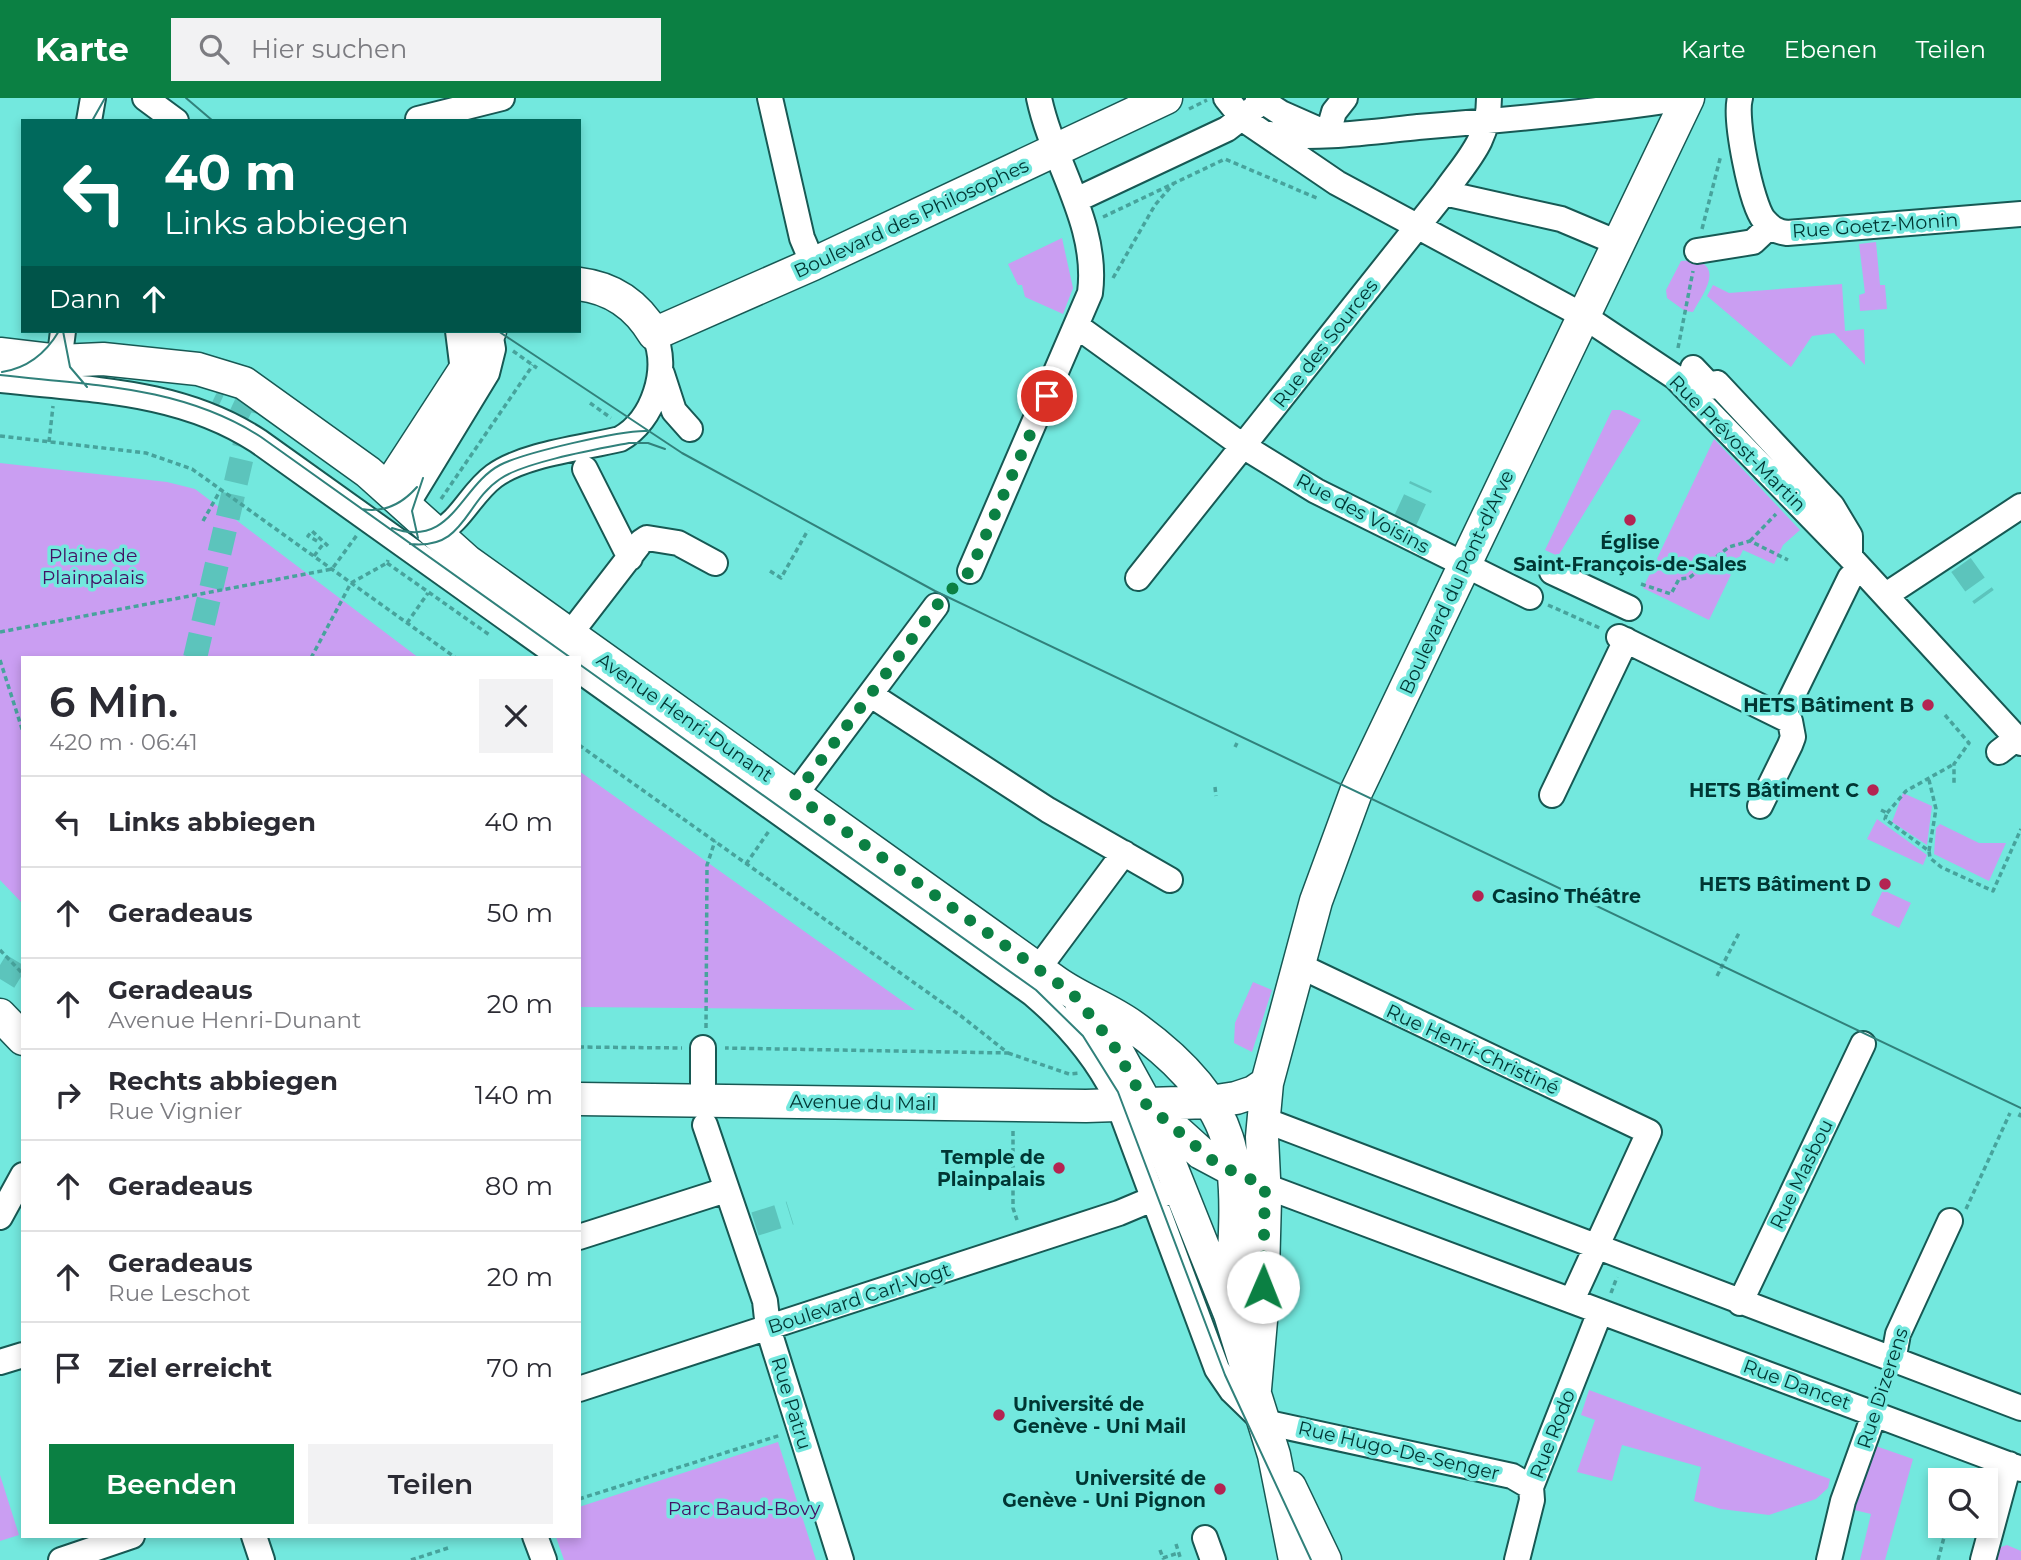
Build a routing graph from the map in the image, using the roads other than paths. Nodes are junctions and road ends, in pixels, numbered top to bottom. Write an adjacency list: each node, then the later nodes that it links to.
1 (145, 98): 12 (street)
2 (770, 98): 25 (street)
3 (1039, 98): 17 (street)
4 (1226, 98): 14 (street, Rue Prévost-Martin)
5 (1345, 98): 15 (street)
6 (1687, 98): 11 (street); 23 (main road, Boulevard du Pont-d'Arve)
7 (1740, 98): 22 (street)
8 (1260, 100): 14 (street); 15 (street)
9 (1150, 102): 17 (main road, Boulevard des Philosophes)
10 (498, 104): 13 (street)
11 (1489, 110): 15 (street); 18 (street, Rue des Sources)
12 (173, 119)
13 (418, 119)
14 (1243, 119): 16 (street, Rue Prévost-Martin); 19 (street)
15 (1328, 133): 16 (street)
16 (1266, 134): 21 (street, Rue Prévost-Martin)
17 (1056, 151): 19 (street); 25 (main road, Boulevard des Philosophes)
18 (1444, 193): 21 (street, Rue des Sources); 23 (street)
19 (1076, 200): 28 (street)
20 (2021, 214): 22 (street, Rue Goetz-Monin)
21 (1417, 226): 27 (street, Rue Prévost-Martin); 39 (street, Rue des Sources)
22 (1770, 226): 24 (street, Rue Goetz-Monin)
23 (1618, 243): 27 (main road, Boulevard du Pont-d'Arve)
24 (1697, 251)
25 (813, 264): 30 (main road, Boulevard des Philosophes)
26 (581, 284): 30 (main road)
27 (1582, 314): 45 (street, Rue Prévost-Martin); 47 (main road, Boulevard du Pont-d'Arve)
28 (1077, 327): 39 (street, Rue des Voisins); 48 (street)
29 (458, 333): 35 (street)
30 (654, 334): 36 (street)
31 (497, 335): 35 (main road); 41 (street)
32 (0, 354): 33 (main road, Avenue Henri-Dunant)
33 (59, 360): 37 (street); 41 (main road, Avenue Henri-Dunant); 55 (street)
34 (1693, 368): 45 (street)
35 (463, 371): 41 (main road)
36 (662, 374): 38 (street); 43 (street)
37 (0, 380)
38 (690, 429)
39 (1243, 446): 47 (street, Rue des Voisins); 50 (street, Rue des Sources)
40 (585, 469): 44 (street)
41 (397, 497): 43 (main road, Avenue Henri-Dunant)
42 (2021, 506): 51 (street)
43 (436, 534): 55 (main road, Avenue Henri-Dunant)
44 (630, 558): 46 (street); 55 (street)
45 (1855, 562): 51 (street, Rue Prévost-Martin); 58 (street)
46 (715, 563)
47 (1464, 565): 52 (street, Rue des Voisins); 65 (main road, Boulevard du Pont-d'Arve)
48 (970, 571)
49 (1552, 572): 54 (street)
50 (1138, 578)
51 (1886, 595): 59 (street, Rue Prévost-Martin)
52 (1530, 597)
53 (936, 607): 57 (street)
54 (1629, 608)
55 (566, 646): 60 (main road, Avenue Henri-Dunant)
56 (581, 671): 76 (street)
57 (871, 695): 60 (street); 63 (street)
58 (1783, 715): 61 (street); 62 (street)
59 (2012, 744)
60 (795, 795): 66 (main road, Avenue Henri-Dunant)
61 (1552, 795)
62 (1760, 806)
63 (1124, 853): 64 (street); 66 (street)
64 (1170, 880)
65 (1298, 965): 73 (main road, Boulevard du Pont-d'Arve); 88 (street, Rue Henri-Christiné)
66 (1038, 969): 67 (main road, Avenue Henri-Dunant)
67 (1073, 994): 70 (main road, Avenue Henri-Dunant); 76 (main road, Avenue Henri-Dunant)
68 (0, 1015): 69 (main road)
69 (21, 1037)
70 (1150, 1040): 75 (main road, Avenue Henri-Dunant); 76 (main road)
71 (1863, 1045): 90 (street, Rue Masbou)
72 (704, 1048): 77 (street, Rue Patru)
73 (1267, 1083): 75 (main road); 78 (main road, Boulevard du Pont-d'Arve)
74 (581, 1099): 77 (main road, Avenue du Mail)
75 (1210, 1102): 76 (main road, Avenue du Mail); 78 (main road); 79 (main road)
76 (1133, 1105): 77 (main road, Avenue du Mail); 79 (main road); 82 (main road)
77 (704, 1112): 81 (street, Rue Patru)
78 (1262, 1128): 79 (main road); 83 (main road, Boulevard du Pont-d'Arve); 88 (street)
79 (1227, 1163): 82 (main road); 83 (main road); 84 (main road)
80 (21, 1179): 85 (street)
81 (726, 1190): 87 (street); 93 (street, Rue Patru)
82 (1157, 1198): 84 (main road); 92 (main road); 93 (street, Boulevard Carl-Vogt); 101 (street)
83 (1264, 1201): 89 (street, Rue Dancet); 98 (main road)
84 (1233, 1208): 92 (main road)
85 (0, 1217)
86 (1950, 1221): 95 (street, Rue Dizerens)
87 (581, 1236)
88 (1597, 1248): 89 (street); 90 (street)
89 (1572, 1300): 91 (street, Rue Dancet)
90 (1740, 1303): 95 (street)
91 (1604, 1313): 100 (street, Rue Dancet); 104 (street, Rue Rodo)
92 (1230, 1314): 98 (main road)
93 (768, 1328): 97 (street, Boulevard Carl-Vogt); 112 (street, Rue Patru)
94 (21, 1356): 96 (street)
95 (1893, 1361): 99 (street)
96 (0, 1363)
97 (581, 1388)
98 (1255, 1389): 101 (main road)
99 (2021, 1408)
100 (1875, 1412): 103 (street, Rue Dancet); 116 (street, Rue Dizerens)
101 (1264, 1422): 102 (main road); 104 (street, Rue Hugo-De-Senger)
102 (1274, 1455): 113 (main road); 114 (main road)
103 (2015, 1466): 117 (street)
104 (1531, 1487): 115 (street, Rue Rodo)
105 (128, 1538): 108 (street)
106 (255, 1538): 110 (street)
107 (536, 1538): 111 (street)
108 (92, 1555): 109 (street)
109 (61, 1560)
110 (262, 1560)
111 (544, 1560)
112 (841, 1560)
113 (1295, 1560)
114 (1325, 1560)
115 (1517, 1560)
116 (1829, 1560)
117 (1983, 1560)

